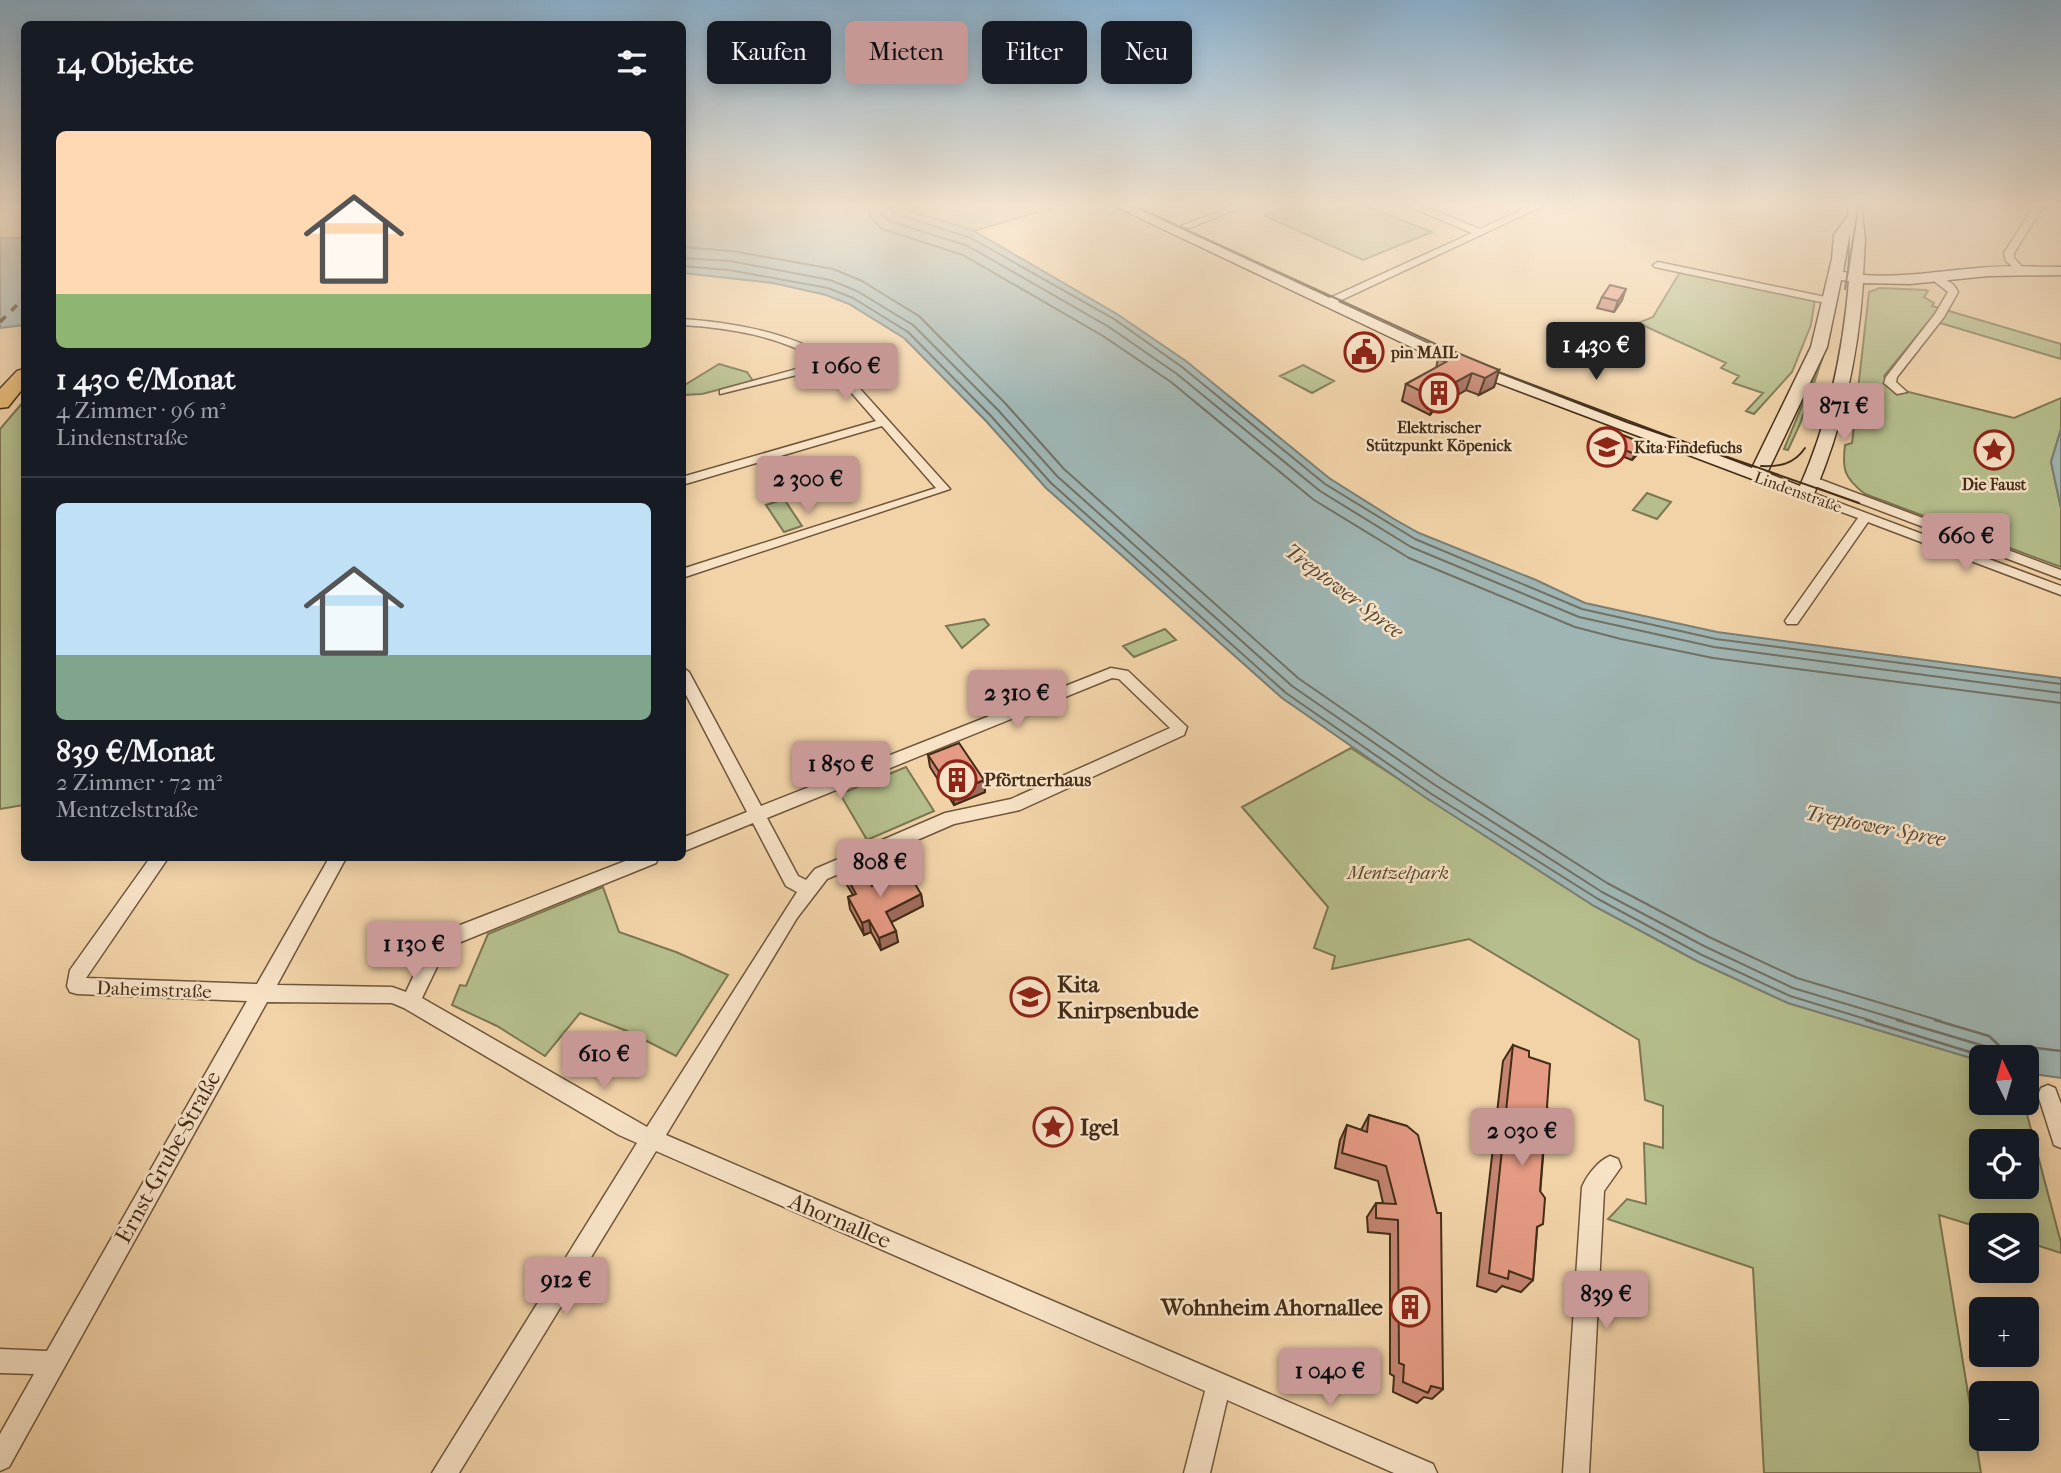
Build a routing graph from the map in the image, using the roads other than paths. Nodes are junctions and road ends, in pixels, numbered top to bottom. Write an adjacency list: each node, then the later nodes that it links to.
1 (1836, 271): 12 (main road)
2 (1271, 272): 11 (main road, Lindenstraße)
3 (1278, 272): 11 (main road, Lindenstraße)
4 (1397, 272): 11 (street)
5 (1691, 272): 12 (street)
6 (1840, 272): 9 (main road)
7 (1855, 272): 9 (main road)
8 (2003, 272): 10 (main road)
9 (1855, 275): 10 (main road); 24 (main road)
10 (1937, 279): 19 (street)
11 (1335, 300): 22 (main road, Lindenstraße)
12 (1830, 300): 22 (main road)
13 (686, 323): 15 (street)
14 (21, 360): 17 (highway)
15 (831, 363): 18 (street); 21 (street)
16 (21, 378): 20 (highway)
17 (0, 383)
18 (724, 392)
19 (1901, 392)
20 (0, 402)
21 (884, 422): 23 (street); 26 (street)
22 (1759, 470): 24 (main road, Lindenstraße)
23 (686, 480)
24 (1808, 487): 25 (street, Lindenstraße); 27 (street, Lindenstraße)
25 (1865, 517): 28 (street, Lindenstraße); 29 (street)
26 (686, 573)
27 (2061, 575)
28 (2061, 591)
29 (1792, 621)
30 (688, 696): 31 (street)
31 (758, 814): 32 (street); 36 (street); 36 (street)
32 (686, 843)
33 (157, 861): 37 (street, Daheimstraße)
34 (336, 861): 37 (street, Ernst-Grube-Straße)
35 (642, 861): 38 (street)
36 (807, 889): 41 (street)
37 (260, 993): 38 (street, Ahornallee); 44 (street, Ernst-Grube-Straße)
38 (411, 1002): 41 (street, Ahornallee)
39 (2048, 1095): 40 (street)
40 (2061, 1138)
41 (652, 1139): 45 (street, Ahornallee); 47 (street)
42 (1610, 1167): 50 (street)
43 (0, 1361): 44 (street)
44 (53, 1363): 46 (street, Ernst-Grube-Straße)
45 (1219, 1384): 48 (street); 49 (street, Ahornallee)
46 (0, 1458)
47 (445, 1473)
48 (1196, 1473)
49 (1424, 1473)
50 (1576, 1473)

